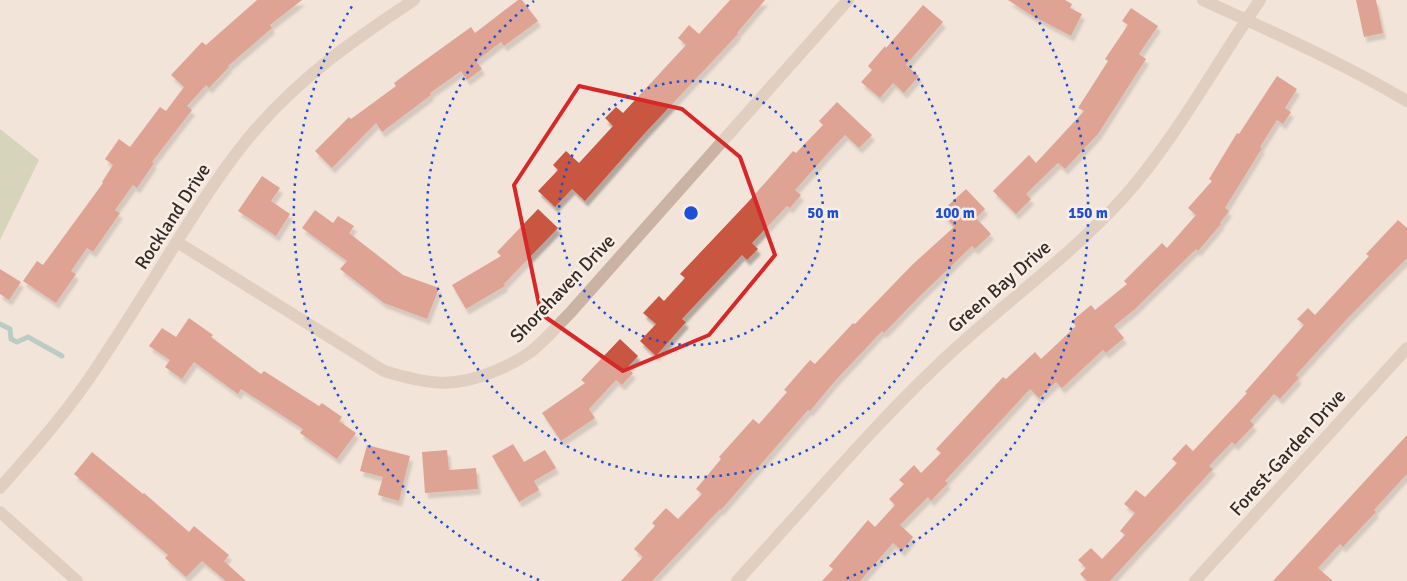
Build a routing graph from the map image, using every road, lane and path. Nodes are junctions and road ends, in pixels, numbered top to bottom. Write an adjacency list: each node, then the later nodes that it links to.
1 (414, 0): 7 (street, Rockland Drive)
2 (848, 0): 7 (street, Shorehaven Drive)
3 (1203, 0): 5 (street)
4 (1260, 0): 5 (street, Green Bay Drive)
5 (1246, 20): 6 (street); 12 (street, Green Bay Drive)
6 (1407, 101)
7 (177, 242): 9 (street, Rockland Drive)
8 (1407, 348): 13 (street, Forest-Garden Drive)
9 (0, 488)
10 (0, 512): 11 (street)
11 (77, 581)
12 (737, 581)
13 (1195, 581)

